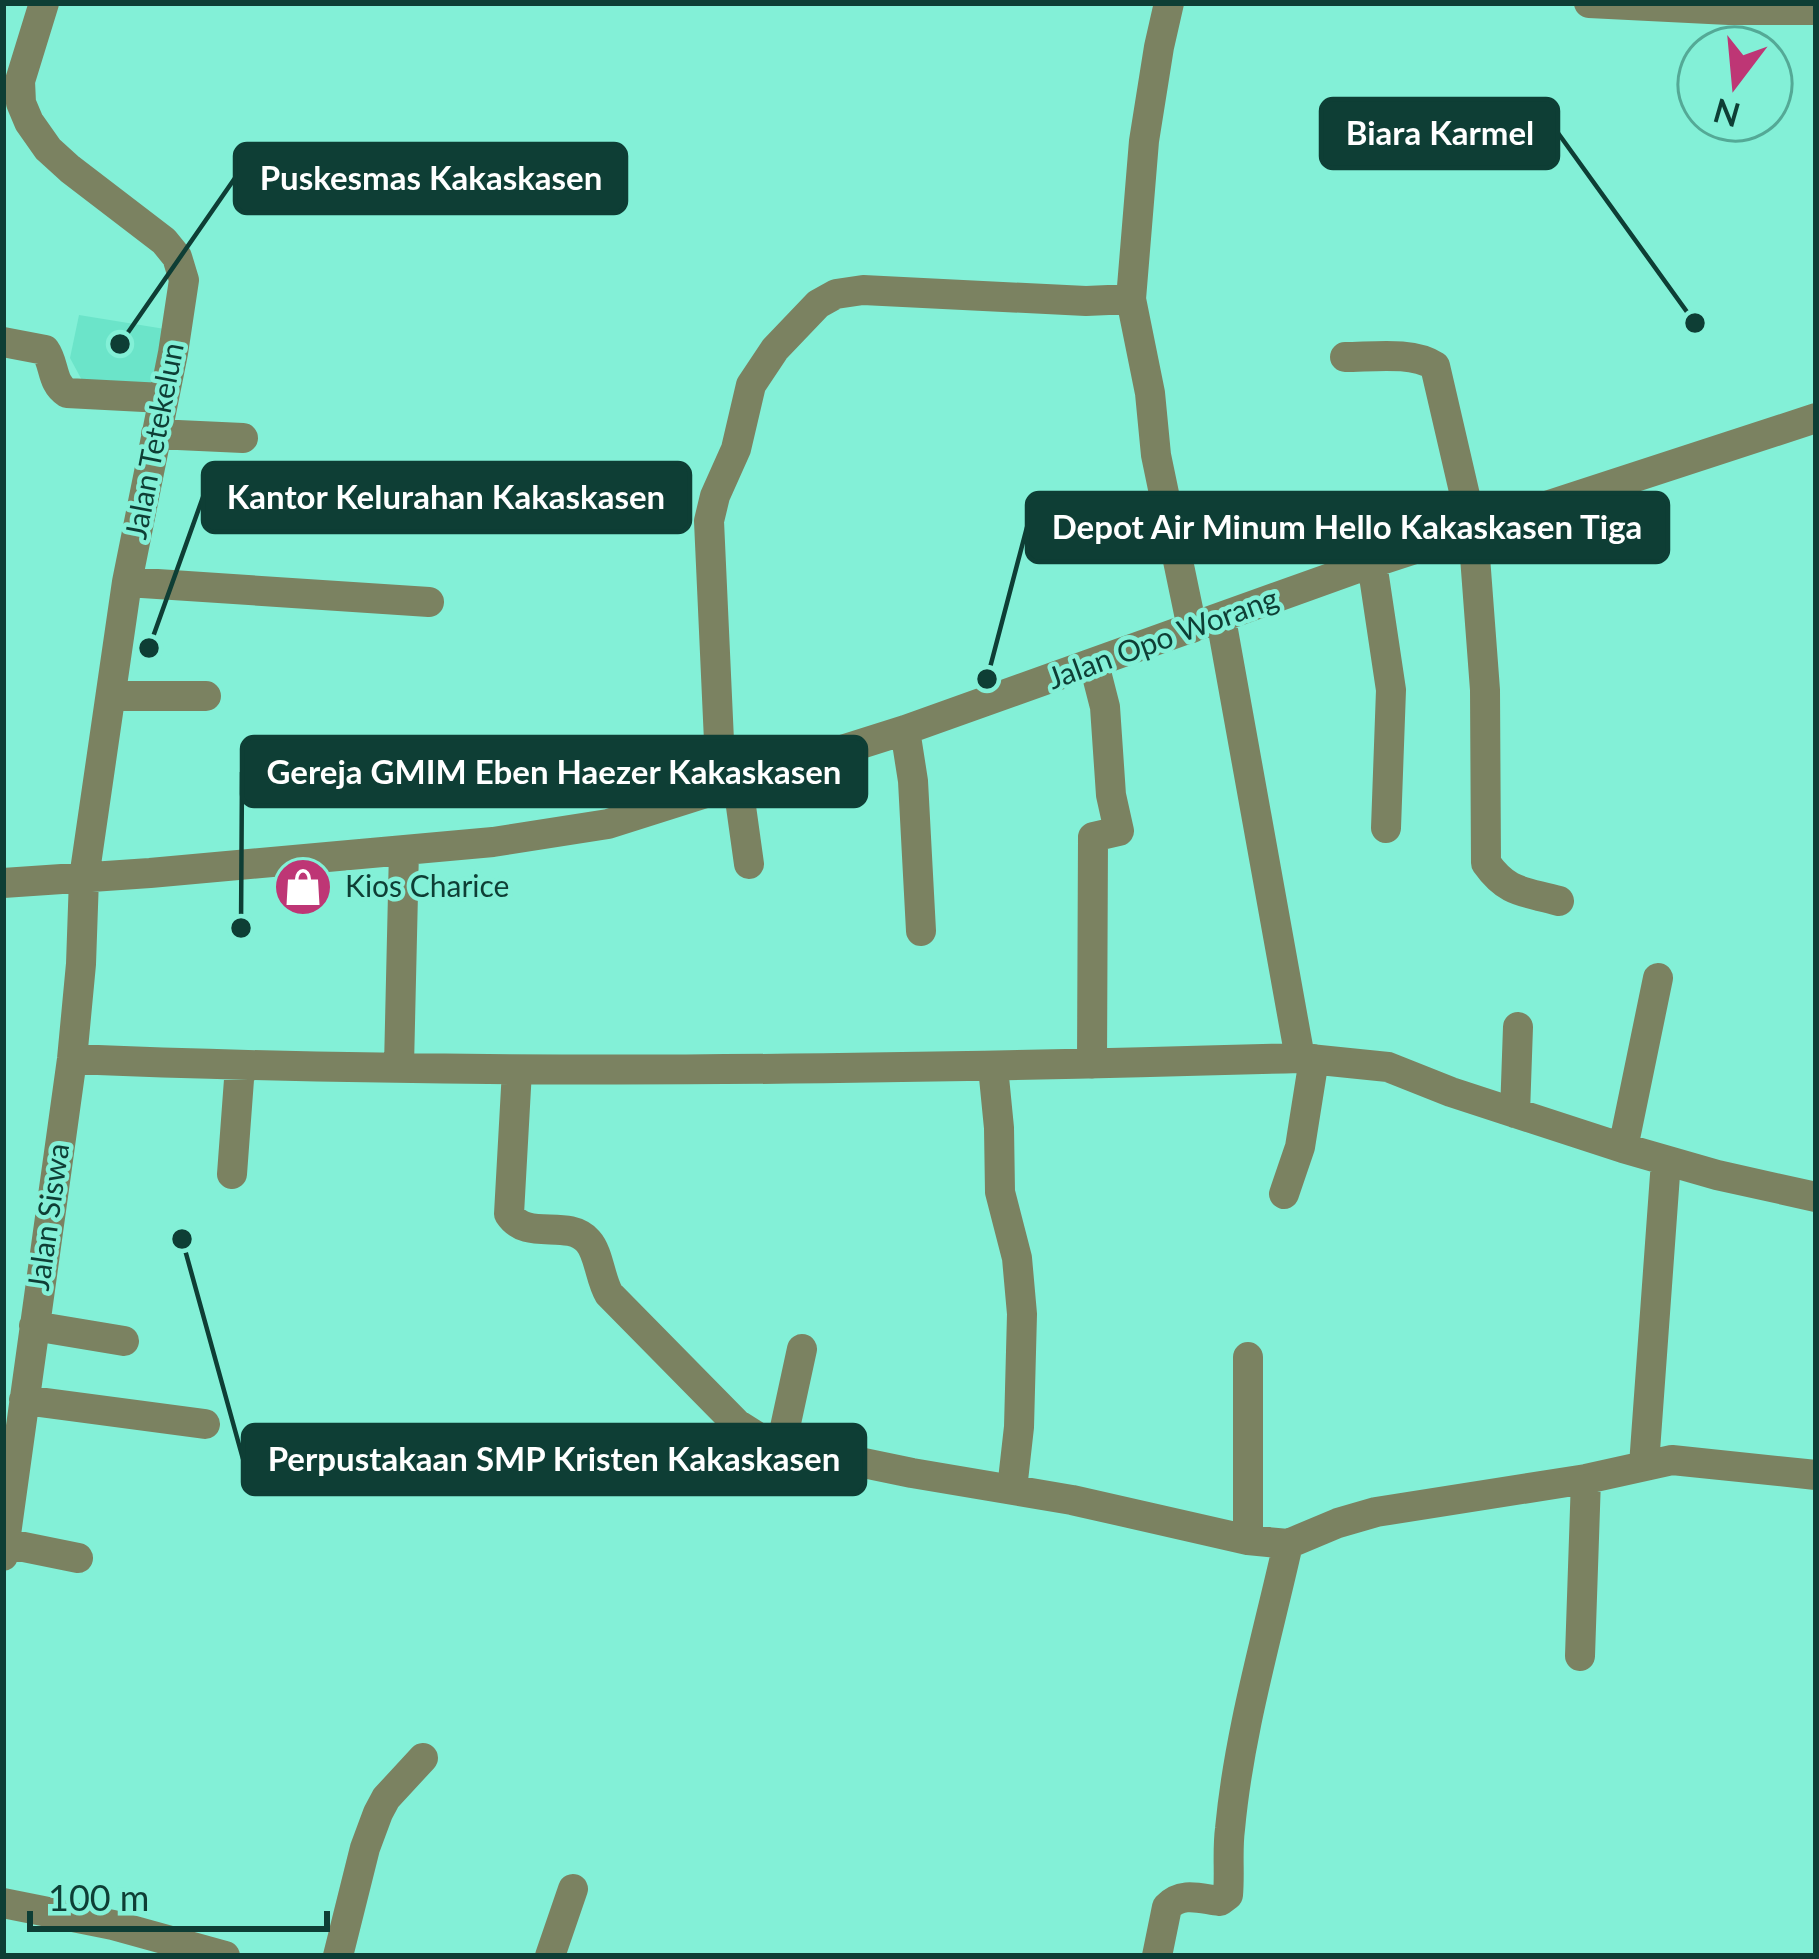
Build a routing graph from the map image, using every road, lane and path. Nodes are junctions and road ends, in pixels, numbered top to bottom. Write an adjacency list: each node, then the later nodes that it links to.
1 (44, 3): 8 (street, Jalan Tetekelun)
2 (1169, 3): 5 (street)
3 (1589, 3): 4 (street)
4 (1816, 10)
5 (1131, 299): 16 (street); 21 (street)
6 (3, 342): 8 (street)
7 (1345, 357): 12 (street)
8 (163, 398): 10 (street, Jalan Tetekelun)
9 (1816, 418): 12 (street, Jalan Opo Worang)
10 (155, 434): 11 (street); 14 (street, Jalan Tetekelun)
11 (243, 438)
12 (1473, 530): 13 (street, Jalan Opo Worang); 27 (street)
13 (1372, 563): 16 (street, Jalan Opo Worang); 22 (street)
14 (127, 582): 15 (street); 18 (street, Jalan Tetekelun)
15 (429, 602)
16 (1207, 624): 17 (street, Jalan Opo Worang); 32 (street)
17 (1094, 664): 20 (street, Jalan Opo Worang); 33 (street)
18 (111, 696): 19 (street); 25 (street, Jalan Tetekelun)
19 (206, 696)
20 (905, 730): 21 (street, Jalan Opo Worang); 28 (street)
21 (731, 786): 23 (street, Jalan Opo Worang); 24 (street)
22 (1386, 828)
23 (404, 850): 25 (street, Jalan Opo Worang); 35 (street)
24 (748, 864)
25 (84, 878): 26 (street, Jalan Opo Worang); 31 (street, Jalan Siswa)
26 (3, 883)
27 (1559, 901)
28 (921, 931)
29 (1658, 978): 39 (street)
30 (1519, 1027): 38 (street)
31 (72, 1059): 34 (street); 44 (street, Jalan Siswa)
32 (1307, 1059): 33 (street); 38 (street); 42 (street)
33 (1092, 1064): 36 (street)
34 (240, 1066): 35 (street); 41 (street)
35 (399, 1066): 37 (street)
36 (993, 1067): 37 (street); 54 (street)
37 (517, 1070): 50 (street)
38 (1515, 1113): 39 (street)
39 (1623, 1148): 40 (street)
40 (1666, 1160): 43 (street); 51 (street)
41 (232, 1174)
42 (1284, 1194)
43 (1816, 1197)
44 (34, 1326): 45 (street); 48 (street, Jalan Siswa)
45 (124, 1341)
46 (802, 1349): 50 (street)
47 (1248, 1357): 56 (street)
48 (23, 1400): 49 (street); 55 (street, Jalan Siswa)
49 (205, 1424)
50 (781, 1446): 54 (street)
51 (1644, 1465): 52 (street); 53 (street)
52 (1816, 1475)
53 (1586, 1479): 58 (street); 61 (street)
54 (1012, 1489): 56 (street)
55 (5, 1505): 57 (street, Jalan Siswa)
56 (1248, 1540): 58 (street)
57 (4, 1543): 59 (street, Jalan Siswa); 60 (street)
58 (1288, 1544): 68 (street)
59 (3, 1556)
60 (78, 1558)
61 (1580, 1656)
62 (423, 1758): 66 (street)
63 (573, 1889): 67 (street)
64 (3, 1903): 65 (street)
65 (224, 1956)
66 (338, 1956)
67 (550, 1956)
68 (1157, 1956)

